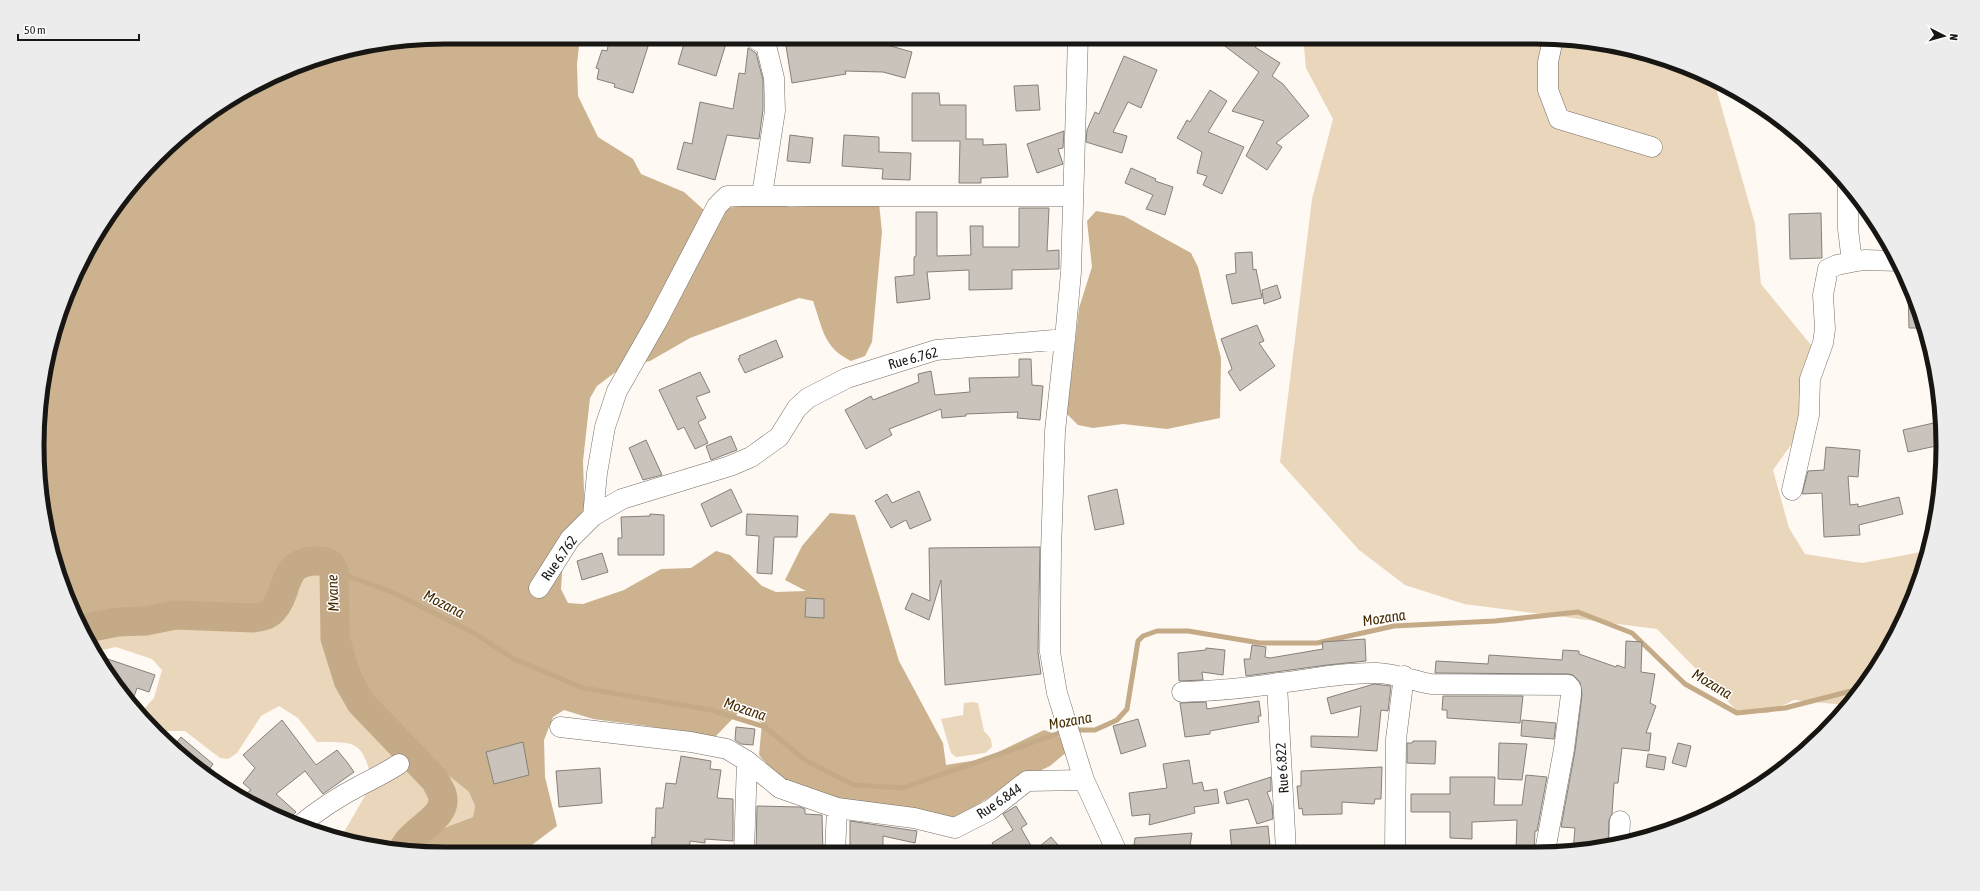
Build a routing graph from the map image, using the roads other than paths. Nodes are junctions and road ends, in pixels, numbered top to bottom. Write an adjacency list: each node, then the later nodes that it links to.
1 (764, 44): 5 (street)
2 (1078, 44): 7 (street)
3 (1551, 45): 4 (street)
4 (1652, 147)
5 (762, 195): 7 (street); 12 (street)
6 (1848, 195): 9 (street)
7 (1073, 196): 10 (street)
8 (1891, 261): 9 (street)
9 (1852, 262): 11 (street)
10 (1065, 339): 12 (street, Rue 6.762); 20 (street)
11 (1792, 490)
12 (593, 516): 13 (street, Rue 6.762)
13 (539, 588)
14 (1404, 676): 15 (street); 29 (street); 30 (street)
15 (1277, 684): 16 (street); 28 (street, Rue 6.822)
16 (1182, 692)
17 (560, 727): 18 (street, Rue 6.844)
18 (747, 760): 21 (street, Rue 6.844); 25 (street)
19 (399, 764): 23 (street)
20 (1084, 780): 21 (street, Rue 6.844); 27 (street)
21 (838, 808): 26 (street)
22 (1620, 821): 24 (street)
23 (305, 822)
24 (1619, 838)
25 (744, 847)
26 (835, 847)
27 (1115, 847)
28 (1286, 847)
29 (1395, 847)
30 (1546, 847)

